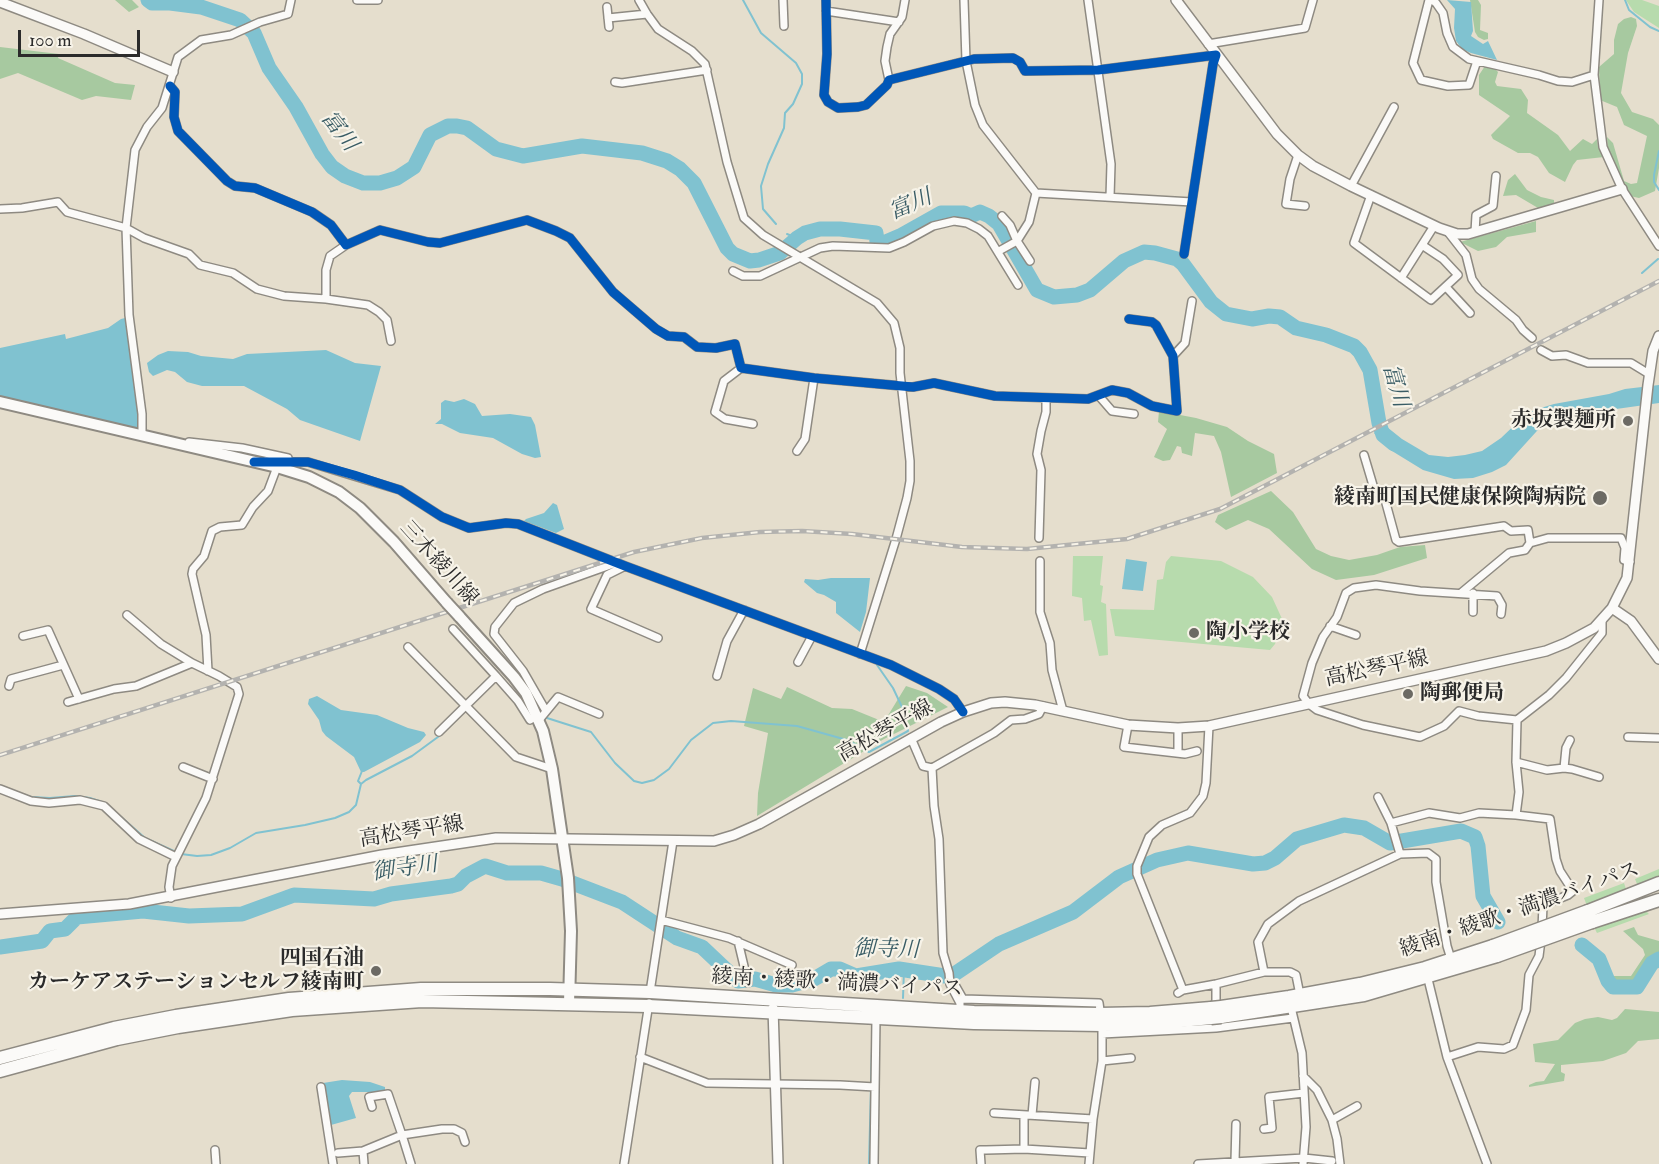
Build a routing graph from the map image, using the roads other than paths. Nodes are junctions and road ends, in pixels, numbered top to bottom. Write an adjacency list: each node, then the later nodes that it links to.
1 (291, 0): 28 (street)
2 (357, 0): 3 (street)
3 (378, 0)
4 (639, 0): 17 (street)
5 (783, 0): 20 (street)
6 (826, 0): 16 (street)
7 (904, 0): 19 (street)
8 (964, 0): 24 (street)
9 (1088, 0): 27 (street)
10 (1176, 0): 22 (main road)
11 (1313, 0): 22 (street)
12 (1430, 0): 25 (street); 25 (street)
13 (1599, 0): 29 (street)
14 (0, 2): 28 (main road)
15 (608, 7): 18 (street)
16 (826, 11): 19 (street); 30 (street)
17 (646, 14): 18 (street); 26 (street)
18 (608, 18): 21 (street)
19 (899, 22): 30 (street)
20 (784, 26)
21 (609, 27)
22 (1208, 44): 23 (main road)
23 (1216, 55): 27 (street); 34 (main road); 41 (street)
24 (966, 61): 27 (street); 30 (street); 38 (street)
25 (1478, 61): 29 (street)
26 (707, 70): 31 (street); 55 (street)
27 (1098, 70): 40 (street)
28 (173, 72): 32 (street)
29 (1594, 75): 37 (street)
30 (889, 80)
31 (615, 82)
32 (170, 86): 46 (street); 50 (street)
33 (1394, 107): 36 (street)
34 (1298, 155): 36 (main road); 42 (street)
35 (1496, 176): 48 (street)
36 (1351, 186): 39 (main road)
37 (1622, 189): 48 (main road); 52 (street)
38 (1036, 193): 40 (street); 49 (street)
39 (1371, 195): 45 (main road); 58 (street)
40 (1110, 197): 41 (street)
41 (1192, 202): 54 (street)
42 (1305, 206)
43 (0, 208): 46 (street)
44 (1002, 216): 49 (street)
45 (1434, 226): 47 (main road); 51 (street)
46 (126, 228): 61 (street); 80 (street)
47 (1448, 232): 48 (main road); 66 (street)
48 (1474, 232)
49 (1016, 241): 53 (street); 56 (street)
50 (346, 245): 61 (street); 71 (street)
51 (1422, 245): 58 (street); 60 (street)
52 (1659, 246)
53 (999, 251): 55 (street); 59 (street)
54 (1184, 255)
55 (799, 256): 57 (street); 74 (street)
56 (1030, 261)
57 (734, 271)
58 (1401, 278): 60 (street)
59 (1018, 285)
60 (1446, 287): 63 (street)
61 (326, 298): 67 (street)
62 (1192, 301): 69 (street)
63 (1470, 313)
64 (1129, 320): 69 (street)
65 (1658, 335): 70 (main road, 高松琴平線)
66 (1532, 338)
67 (391, 341)
68 (1541, 350): 72 (street)
69 (1173, 356): 75 (street)
70 (1655, 358): 72 (main road, 高松琴平線)
71 (741, 368): 73 (street); 79 (street)
72 (1649, 374): 91 (main road, 高松琴平線)
73 (814, 378): 74 (street); 82 (street)
74 (902, 386): 76 (street); 109 (street)
75 (1099, 396): 76 (street); 78 (street)
76 (1046, 398): 88 (street)
77 (0, 402): 80 (main road, 三木綾川線)
78 (1134, 414)
79 (753, 424)
80 (142, 436): 81 (main road, 三木綾川線)
81 (165, 441): 84 (main road, 三木綾川線); 85 (street)
82 (797, 451)
83 (1364, 454): 89 (street)
84 (254, 462): 85 (street); 86 (main road, 三木綾川線)
85 (308, 462): 87 (street); 92 (street)
86 (277, 467): 87 (main road, 三木綾川線); 114 (street)
87 (299, 474): 126 (main road, 三木綾川線, bridge)
88 (1039, 538)
89 (1530, 543): 91 (street); 94 (street)
90 (1040, 561): 123 (street)
91 (1630, 562): 96 (main road, 高松琴平線)
92 (616, 563): 93 (street); 126 (street)
93 (625, 566): 97 (street); 107 (street)
94 (1461, 593): 95 (street); 102 (street)
95 (1473, 594): 98 (street); 99 (street)
96 (1612, 608): 101 (main road, 高松琴平線); 110 (main road)
97 (744, 610): 106 (street); 116 (street)
98 (1473, 612)
99 (1501, 614)
100 (127, 615): 112 (street)
101 (1602, 620): 120 (main road, 高松琴平線); 127 (street)
102 (1330, 626): 104 (street); 120 (street)
103 (453, 629): 115 (street)
104 (1356, 635)
105 (22, 636): 113 (street)
106 (813, 636): 109 (street); 111 (street)
107 (658, 638)
108 (408, 647): 121 (street)
109 (860, 654): 124 (street)
110 (1659, 659)
111 (798, 662)
112 (192, 663): 114 (street); 118 (street)
113 (63, 665): 117 (street); 118 (street)
114 (208, 671): 144 (street)
115 (496, 676): 121 (street); 126 (street)
116 (717, 676)
117 (9, 686)
118 (79, 699): 119 (street)
119 (68, 702)
120 (1309, 704): 127 (street); 129 (main road, 高松琴平線)
121 (466, 705): 131 (street); 142 (street)
122 (1043, 706): 123 (main road, 高松琴平線); 124 (main road, 高松琴平線); 140 (street)
123 (1064, 711): 128 (main road, 高松琴平線)
124 (963, 712): 133 (main road, 高松琴平線)
125 (599, 714): 126 (street)
126 (541, 716): 142 (main road, 三木綾川線)
127 (1516, 720): 138 (street)
128 (1128, 725): 130 (main road, 高松琴平線); 137 (street)
129 (1209, 726): 130 (main road, 高松琴平線); 167 (street)
130 (1178, 728): 137 (street)
131 (439, 732)
132 (1628, 737): 134 (street)
133 (911, 738): 140 (street); 150 (main road, 高松琴平線)
134 (1659, 738)
135 (1570, 740): 141 (street)
136 (1197, 751): 137 (street)
137 (1178, 753)
138 (1516, 762): 141 (street); 147 (street)
139 (183, 767): 144 (street)
140 (932, 768): 165 (street)
141 (1564, 768): 143 (street)
142 (552, 769): 149 (main road, 三木綾川線)
143 (1599, 777)
144 (213, 779): 152 (street)
145 (0, 789): 152 (street)
146 (1378, 797): 148 (street)
147 (1516, 815): 148 (street); 178 (street)
148 (1391, 823): 151 (street)
149 (563, 840): 150 (main road, 高松琴平線); 154 (main road, 高松琴平線); 169 (main road, 三木綾川線)
150 (673, 841): 158 (street)
151 (1397, 846): 161 (street); 163 (street)
152 (178, 854): 154 (street)
153 (1659, 883): 157 (highway, 綾南・綾歌・満濃バイパス)
154 (171, 898): 156 (main road, 高松琴平線)
155 (1659, 900): 157 (highway, 綾南・綾歌・満濃バイパス)
156 (0, 914)
157 (1590, 917): 160 (highway, 綾南・綾歌・満濃バイパス, bridge)
158 (660, 924): 159 (street); 168 (street)
159 (738, 941): 162 (street); 166 (street)
160 (1495, 951): 161 (highway, 綾南・綾歌・満濃バイパス); 164 (highway, 綾南・綾歌・満濃バイパス)
161 (1451, 959): 164 (highway, 綾南・綾歌・満濃バイパス)
162 (792, 964)
163 (1264, 972): 167 (street); 170 (street)
164 (1426, 972): 170 (highway, 綾南・綾歌・満濃バイパス); 178 (street)
165 (950, 979): 173 (street); 176 (street)
166 (747, 980)
167 (1216, 984): 174 (street)
168 (650, 992): 169 (highway, 綾南・綾歌・満濃バイパス); 171 (street); 172 (highway, 綾南・綾歌・満濃バイパス)
169 (569, 997): 171 (highway, 綾南・綾歌・満濃バイパス); 179 (highway, 綾南・綾歌・満濃バイパス); 182 (highway, 綾南・綾歌・満濃バイパス)
170 (1293, 1004): 174 (highway, 綾南・綾歌・満濃バイパス); 174 (street); 183 (street)
171 (648, 1006): 172 (highway, 綾南・綾歌・満濃バイパス); 177 (street)
172 (773, 1007): 173 (highway, 綾南・綾歌・満濃バイパス); 175 (highway, 綾南・綾歌・満濃バイパス); 185 (main road)
173 (960, 1011): 176 (highway, 綾南・綾歌・満濃バイパス)
174 (1216, 1016): 176 (street); 176 (highway, 綾南・綾歌・満濃バイパス)
175 (876, 1018): 176 (highway, 綾南・綾歌・満濃バイパス); 187 (street)
176 (1101, 1024): 181 (street)
177 (640, 1057): 185 (street); 212 (street)
178 (1447, 1057): 219 (street)
179 (0, 1058)
180 (1131, 1058): 181 (street)
181 (1102, 1061): 194 (street)
182 (0, 1071)
183 (1303, 1076): 188 (street); 195 (street)
184 (1035, 1083): 193 (street)
185 (775, 1085): 187 (street); 213 (main road)
186 (321, 1087): 210 (street)
187 (873, 1087): 214 (street)
188 (1304, 1094): 197 (street); 206 (street)
189 (1357, 1106): 195 (street)
190 (372, 1107): 198 (street)
191 (994, 1113): 192 (street)
192 (1024, 1115): 193 (street); 200 (street)
193 (1032, 1115): 194 (street)
194 (1093, 1119): 204 (street)
195 (1332, 1119): 218 (street)
196 (1236, 1124): 205 (street)
197 (1264, 1129)
198 (402, 1135): 199 (street); 202 (street); 208 (street)
199 (465, 1142)
200 (1023, 1149): 204 (street); 215 (street)
201 (215, 1150): 209 (street)
202 (363, 1151): 203 (street); 211 (street)
203 (338, 1153)
204 (1090, 1153): 216 (street)
205 (1235, 1161): 206 (street); 217 (street)
206 (1304, 1161): 207 (street)
207 (1332, 1161)
208 (409, 1163)
209 (216, 1164)
210 (333, 1164)
211 (364, 1164)
212 (624, 1164)
213 (778, 1164)
214 (874, 1164)
215 (981, 1164)
216 (1089, 1164)
217 (1198, 1164)
218 (1341, 1164)
219 (1487, 1164)

